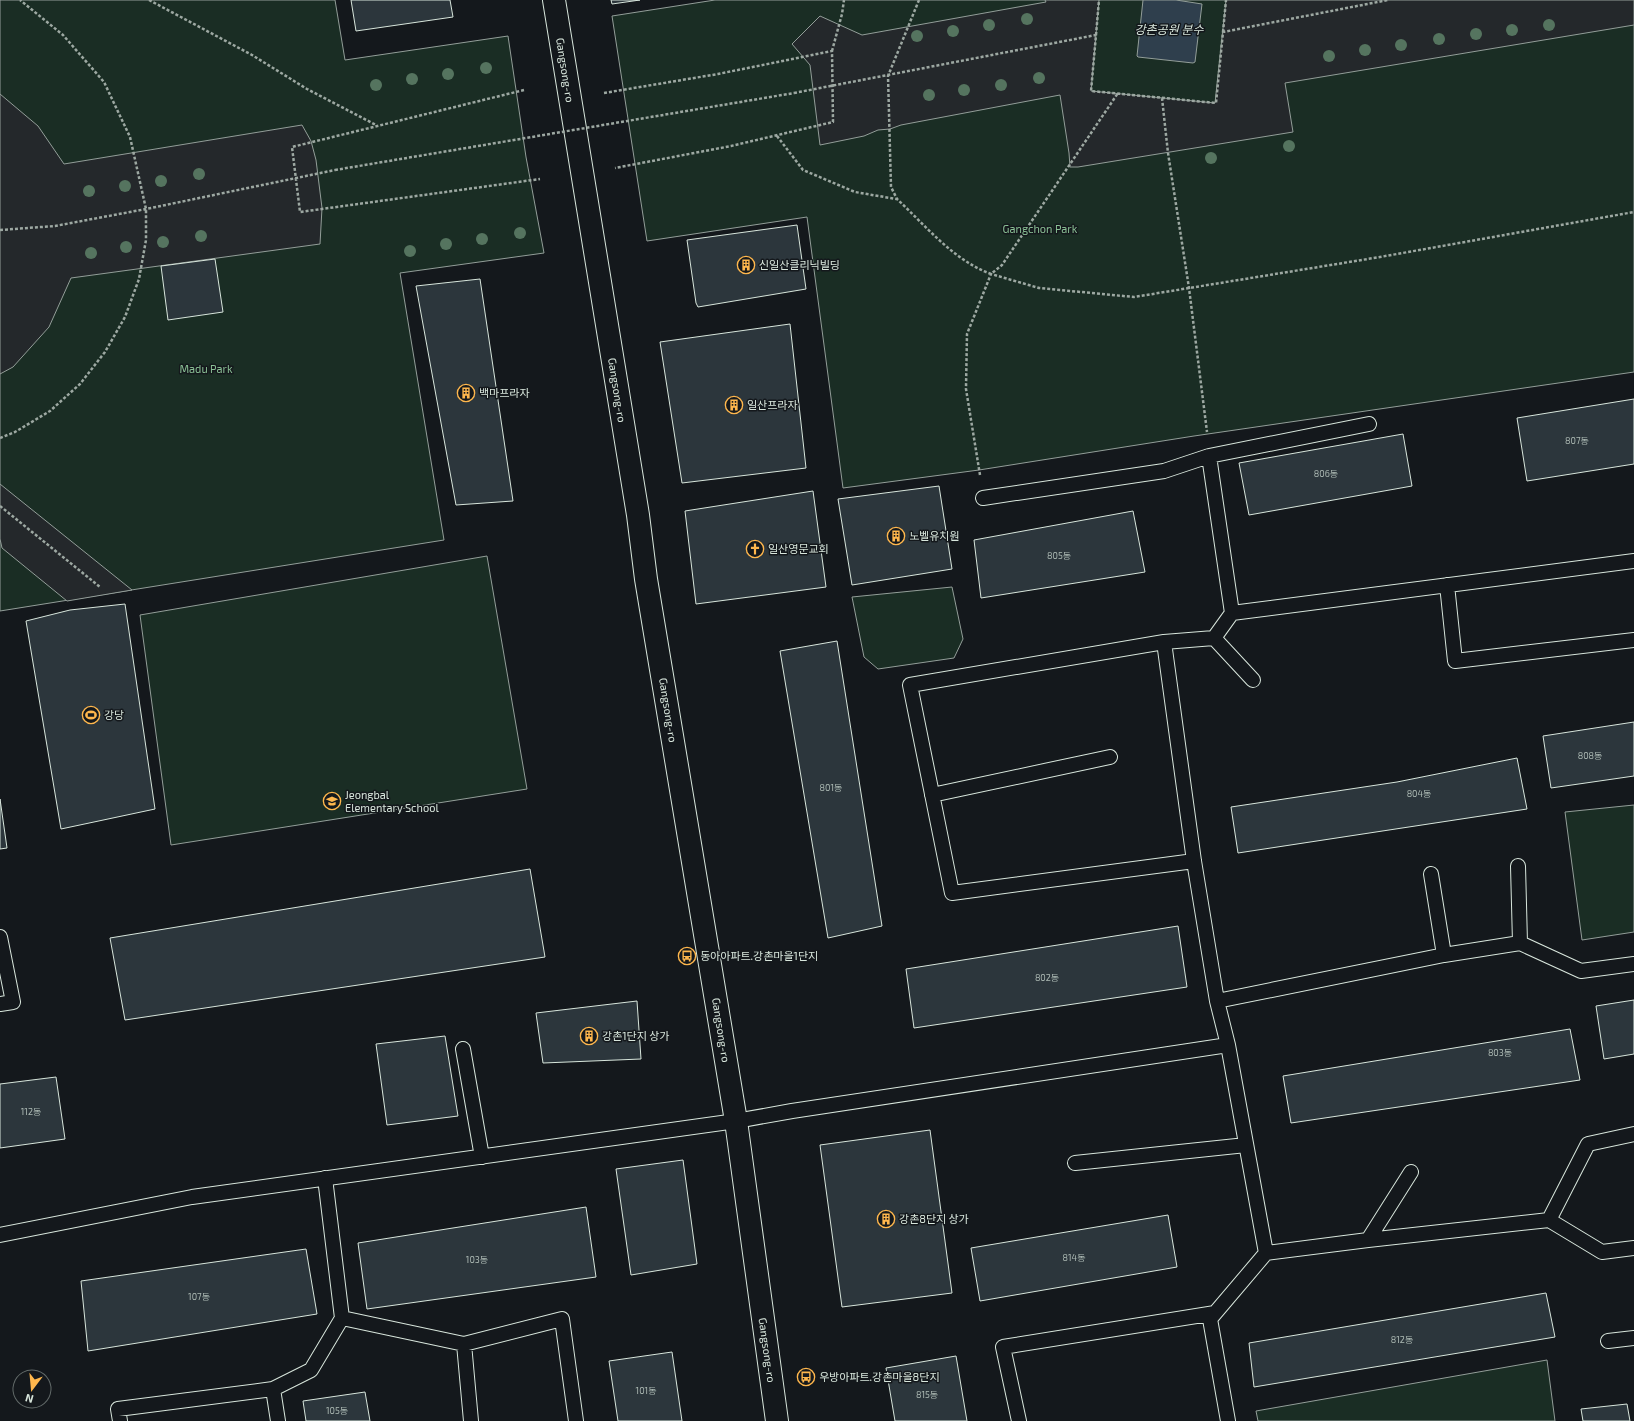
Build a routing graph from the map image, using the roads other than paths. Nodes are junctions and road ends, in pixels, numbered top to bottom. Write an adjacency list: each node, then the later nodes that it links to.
1 (554, 0): 25 (main road, Gangsong-ro)
2 (1369, 424): 3 (lane)
3 (1209, 456): 4 (lane); 7 (lane)
4 (984, 498)
5 (1634, 561): 6 (lane)
6 (1447, 585): 7 (lane); 9 (lane)
7 (1232, 613): 8 (lane)
8 (1214, 638): 10 (lane); 11 (lane)
9 (1634, 640)
10 (1164, 642): 13 (lane); 14 (lane)
11 (1253, 680)
12 (1110, 757): 13 (lane)
13 (932, 795): 14 (lane)
14 (1194, 861): 21 (lane)
15 (1518, 866): 18 (lane)
16 (1431, 874): 19 (lane)
17 (0, 937): 22 (lane)
18 (1520, 943): 19 (lane); 20 (lane)
19 (1444, 955): 21 (lane)
20 (1634, 964)
21 (1217, 1000): 23 (lane)
22 (0, 1004)
23 (1228, 1045): 25 (lane); 27 (lane)
24 (463, 1049): 28 (lane)
25 (736, 1121): 28 (lane); 47 (main road, Gangsong-ro)
26 (1634, 1134): 32 (lane)
27 (1246, 1145): 29 (lane); 36 (lane)
28 (482, 1157): 31 (lane)
29 (1075, 1163)
30 (1411, 1172): 34 (lane)
31 (325, 1178): 33 (lane); 38 (lane)
32 (1549, 1220): 34 (lane); 35 (lane)
33 (0, 1235)
34 (1368, 1240): 36 (lane)
35 (1634, 1248)
36 (1266, 1253): 37 (lane)
37 (1215, 1313): 48 (lane); 49 (lane)
38 (342, 1318): 41 (lane); 42 (lane)
39 (1634, 1338): 40 (lane)
40 (1608, 1341)
41 (464, 1344): 45 (lane); 46 (lane)
42 (273, 1389): 43 (lane); 44 (lane)
43 (120, 1421)
44 (278, 1421)
45 (471, 1421)
46 (576, 1421)
47 (777, 1421)
48 (1019, 1421)
49 (1228, 1421)

